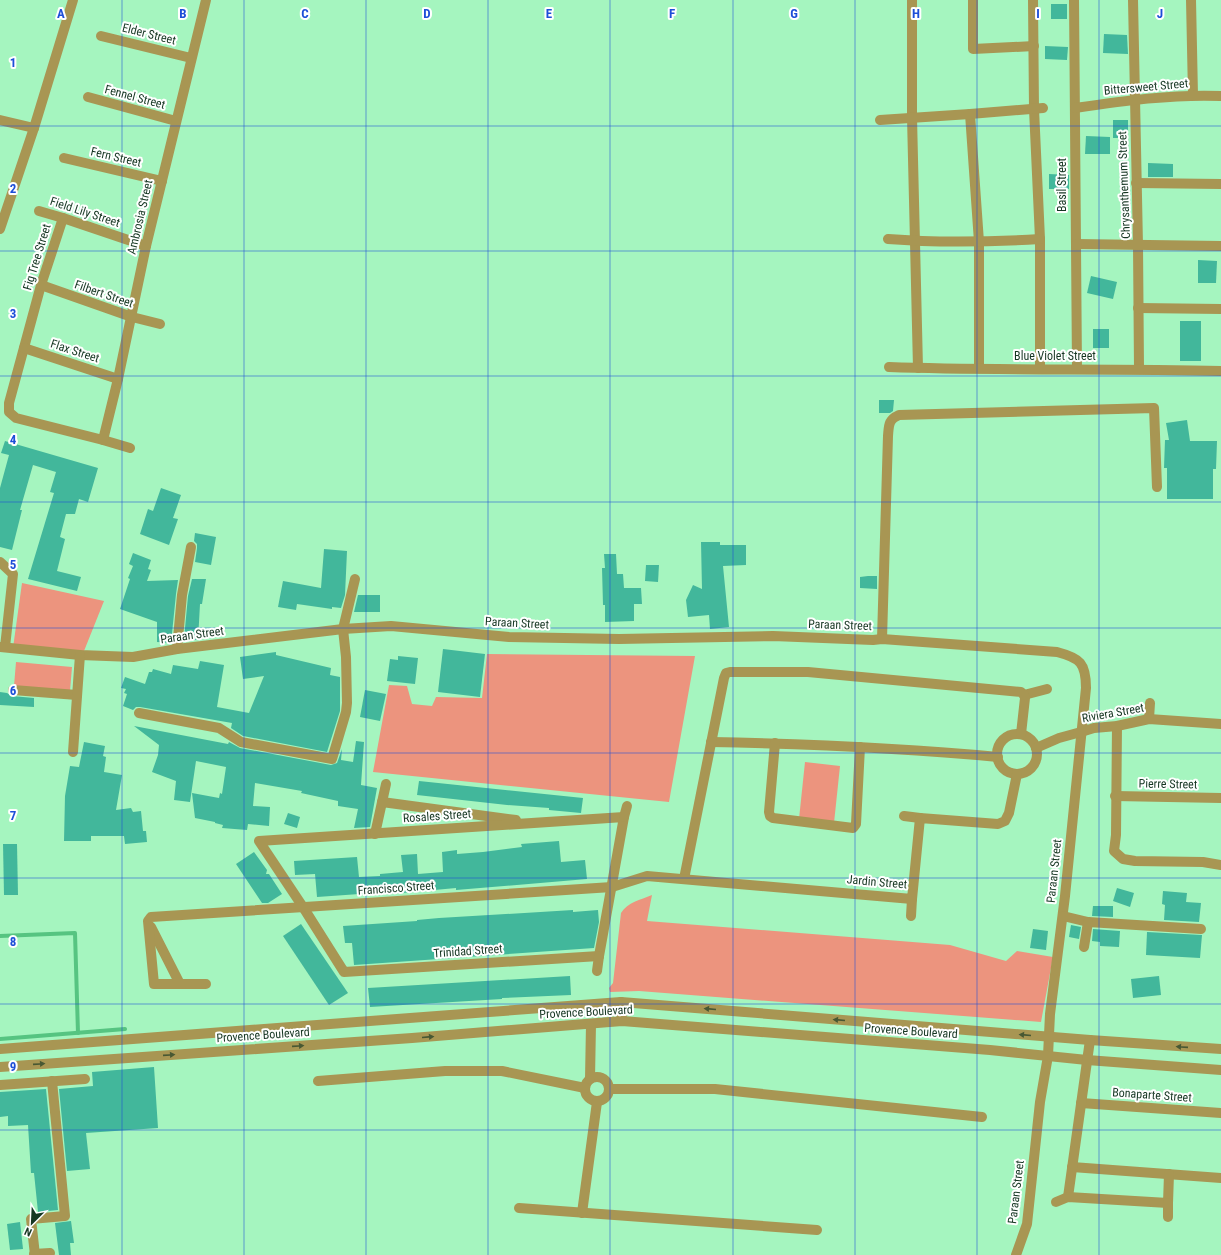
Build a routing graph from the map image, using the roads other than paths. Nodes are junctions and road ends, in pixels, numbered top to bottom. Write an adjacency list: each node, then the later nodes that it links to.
1 (73, 0): 23 (street)
2 (206, 0): 11 (street, Ambrosia Street)
3 (912, 0): 19 (street)
4 (973, 0): 10 (street)
5 (1033, 0): 10 (street)
6 (1074, 0): 17 (street, Basil Street)
7 (1133, 0): 15 (street, Chrysanthemum Street)
8 (1191, 0): 12 (street)
9 (101, 36): 11 (street, Elder Street)
10 (1034, 46): 16 (street)
11 (191, 58): 22 (street, Ambrosia Street)
12 (1193, 95): 13 (street, Bittersweet Street); 15 (street, Bittersweet Street)
13 (1221, 96)
14 (88, 97): 22 (street, Fennel Street)
15 (1135, 99): 17 (street, Bittersweet Street); 26 (street, Chrysanthemum Street)
16 (1038, 108): 18 (street); 32 (street)
17 (1075, 108): 35 (street, Basil Street)
18 (970, 114): 19 (street); 34 (street)
19 (912, 117): 21 (street); 33 (street)
20 (0, 120): 23 (street)
21 (880, 120)
22 (176, 121): 25 (street, Ambrosia Street)
23 (34, 128): 30 (street)
24 (64, 158): 25 (street, Fern Street)
25 (162, 180): 37 (street, Ambrosia Street)
26 (1136, 183): 27 (street); 36 (street, Chrysanthemum Street)
27 (1221, 184)
28 (39, 211): 29 (street, Field Lily Street)
29 (63, 218): 37 (street, Field Lily Street); 39 (street, Fig Tree Street)
30 (0, 229)
31 (888, 239): 33 (street)
32 (1040, 239): 34 (street); 49 (street)
33 (914, 241): 34 (street); 46 (street)
34 (979, 242): 47 (street)
35 (1076, 244): 36 (street); 50 (street, Basil Street)
36 (1138, 245): 38 (street); 40 (street, Chrysanthemum Street)
37 (146, 246): 42 (street, Ambrosia Street)
38 (1221, 246)
39 (41, 285): 42 (street, Filbert Street); 44 (street, Fig Tree Street)
40 (1138, 308): 41 (street); 48 (street, Chrysanthemum Street)
41 (1221, 309)
42 (132, 317): 43 (street, Filbert Street); 52 (street, Ambrosia Street)
43 (160, 324)
44 (24, 348): 52 (street, Flax Street); 53 (street, Fig Tree Street)
45 (889, 367): 46 (street, Blue Violet Street)
46 (918, 368): 47 (street, Blue Violet Street)
47 (979, 368): 49 (street, Blue Violet Street)
48 (1139, 368): 50 (street, Blue Violet Street); 51 (street, Blue Violet Street)
49 (1040, 369): 50 (street, Blue Violet Street)
50 (1078, 369)
51 (1221, 371)
52 (118, 379): 53 (street, Ambrosia Street)
53 (103, 440): 54 (street)
54 (130, 448)
55 (1157, 487): 60 (street)
56 (191, 547): 62 (street)
57 (0, 562): 61 (street)
58 (355, 579): 59 (street)
59 (343, 629): 60 (street, Paraan Street); 62 (street, Paraan Street); 69 (street)
60 (882, 639): 73 (street, Paraan Street)
61 (2, 647): 63 (street, Paraan Street)
62 (177, 649): 63 (street, Paraan Street)
63 (80, 655): 66 (street)
64 (1046, 689): 67 (street)
65 (13, 690): 66 (street)
66 (77, 695): 79 (street)
67 (1024, 695): 74 (street); 75 (street)
68 (1150, 703): 70 (street)
69 (139, 713)
70 (1149, 718): 71 (street, Riviera Street); 72 (street, Riviera Street)
71 (1221, 724)
72 (1117, 726): 73 (street, Riviera Street); 83 (street)
73 (1081, 732): 78 (street, Riviera Street); 99 (street, Paraan Street)
74 (1021, 734): 78 (street); 80 (street)
75 (711, 742): 76 (street); 94 (street)
76 (775, 743): 77 (street); 77 (street)
77 (860, 747): 80 (street)
78 (1036, 748): 81 (street)
79 (73, 752)
80 (998, 757): 81 (street)
81 (1017, 774): 89 (street)
82 (386, 784): 85 (street)
83 (1115, 796): 84 (street, Pierre Street); 92 (street)
84 (1221, 798)
85 (382, 802): 90 (street); 91 (street)
86 (627, 806): 88 (street)
87 (904, 816): 89 (street)
88 (624, 817): 90 (street, Rosales Street); 95 (street)
89 (920, 818): 96 (street, Jardin Street)
90 (538, 823): 91 (street, Rosales Street)
91 (375, 834): 97 (street, Rosales Street)
92 (1221, 865)
93 (647, 876): 94 (street, Jardin Street); 95 (street, Francisco Street)
94 (684, 879): 96 (street, Jardin Street)
95 (612, 887): 97 (street, Francisco Street); 104 (street)
96 (912, 898): 98 (street)
97 (303, 907): 100 (street, Francisco Street); 104 (street, Trinidad Street)
98 (911, 916)
99 (1063, 916): 101 (street); 111 (street, Paraan Street)
100 (148, 921): 106 (street); 106 (street)
101 (1088, 922): 102 (street); 103 (street)
102 (1201, 929)
103 (1084, 947)
104 (599, 956): 105 (street)
105 (596, 971)
106 (180, 984): 107 (street)
107 (206, 984)
108 (621, 1002): 109 (street); 111 (street, Provence Boulevard, one-way to 108); 113 (street, Provence Boulevard)
109 (622, 1021): 110 (street, Provence Boulevard); 115 (street, Provence Boulevard)
110 (591, 1024): 117 (street, Provence Boulevard, one-way to 110); 122 (street)
111 (1049, 1037): 112 (street, Provence Boulevard); 115 (street, Paraan Street)
112 (1090, 1040): 114 (street, Provence Boulevard, one-way to 112); 116 (street)
113 (0, 1049)
114 (1221, 1049)
115 (1048, 1056): 116 (street, Provence Boulevard); 141 (street, Paraan Street)
116 (1088, 1060): 118 (street, Provence Boulevard); 126 (street)
117 (0, 1067)
118 (1221, 1070)
119 (85, 1079): 120 (street)
120 (52, 1081): 123 (street); 140 (street)
121 (318, 1082): 122 (street)
122 (587, 1084): 124 (street); 125 (street)
123 (0, 1085)
124 (610, 1089): 125 (street); 128 (street)
125 (597, 1102): 136 (street)
126 (1081, 1103): 127 (street, Bonaparte Street); 129 (street)
127 (1221, 1113)
128 (982, 1117)
129 (1072, 1167): 130 (street); 132 (street)
130 (1169, 1174): 131 (street); 134 (street)
131 (1221, 1178)
132 (1068, 1197): 133 (street); 134 (street)
133 (1056, 1202)
134 (1168, 1203): 137 (street)
135 (520, 1208): 136 (street)
136 (582, 1213): 138 (street)
137 (1168, 1218)
138 (817, 1230)
139 (50, 1253): 140 (street)
140 (34, 1254)
141 (1016, 1255)

